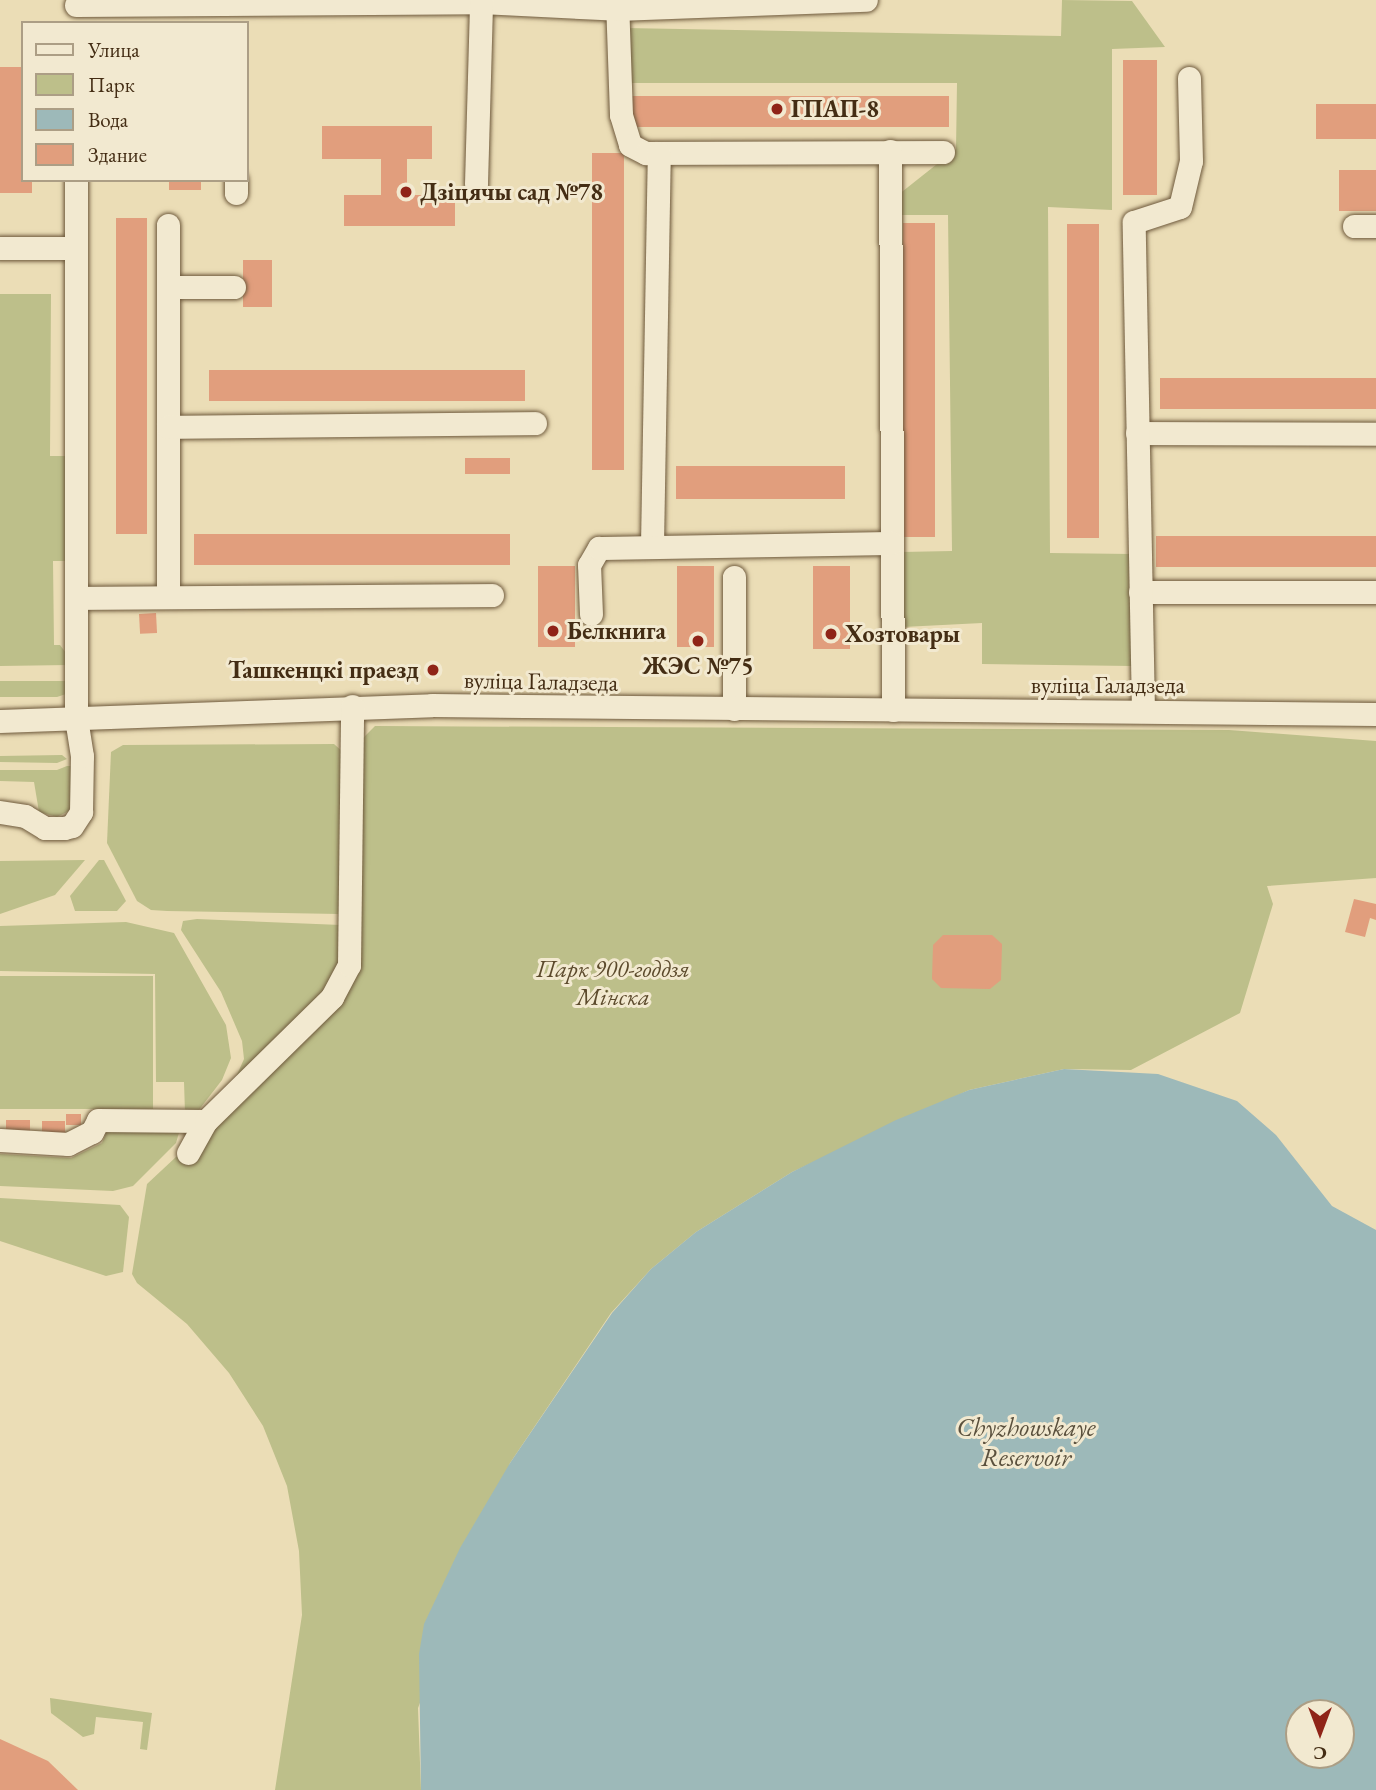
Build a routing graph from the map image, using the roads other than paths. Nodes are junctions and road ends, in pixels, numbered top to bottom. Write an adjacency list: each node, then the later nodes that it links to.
1 (866, 0): 2 (street)
2 (801, 1): 5 (street)
3 (481, 2): 4 (street); 5 (street); 13 (street)
4 (339, 3): 7 (street)
5 (617, 5): 11 (street)
6 (76, 9): 7 (street)
7 (232, 14)
8 (1189, 78): 21 (street)
9 (890, 151): 10 (street); 11 (street); 23 (street)
10 (943, 152)
11 (659, 153): 24 (street)
12 (76, 182): 16 (street)
13 (476, 184)
14 (168, 225): 17 (street)
15 (0, 248): 16 (street)
16 (76, 248): 30 (street)
17 (168, 287): 18 (street); 20 (street)
18 (234, 287)
19 (535, 423): 20 (street)
20 (168, 426): 29 (street)
21 (1138, 433): 22 (street); 26 (street)
22 (1376, 434)
23 (892, 543): 24 (street); 34 (street)
24 (652, 545): 31 (street)
25 (734, 577): 33 (street)
26 (1140, 592): 27 (street); 35 (street)
27 (1376, 592)
28 (492, 595): 29 (street)
29 (168, 596): 30 (street)
30 (79, 598): 37 (street)
31 (592, 614)
32 (352, 706): 33 (street, вуліца Галадзеда); 37 (street, вуліца Галадзеда); 40 (street)
33 (734, 709): 34 (street, вуліца Галадзеда)
34 (893, 710): 35 (street, вуліца Галадзеда)
35 (1143, 711): 36 (street, вуліца Галадзеда)
36 (1376, 714)
37 (76, 719): 38 (street, вуліца Галадзеда); 39 (street)
38 (0, 721)
39 (0, 812)
40 (206, 1121): 41 (street); 42 (street)
41 (1, 1140)
42 (188, 1153)

